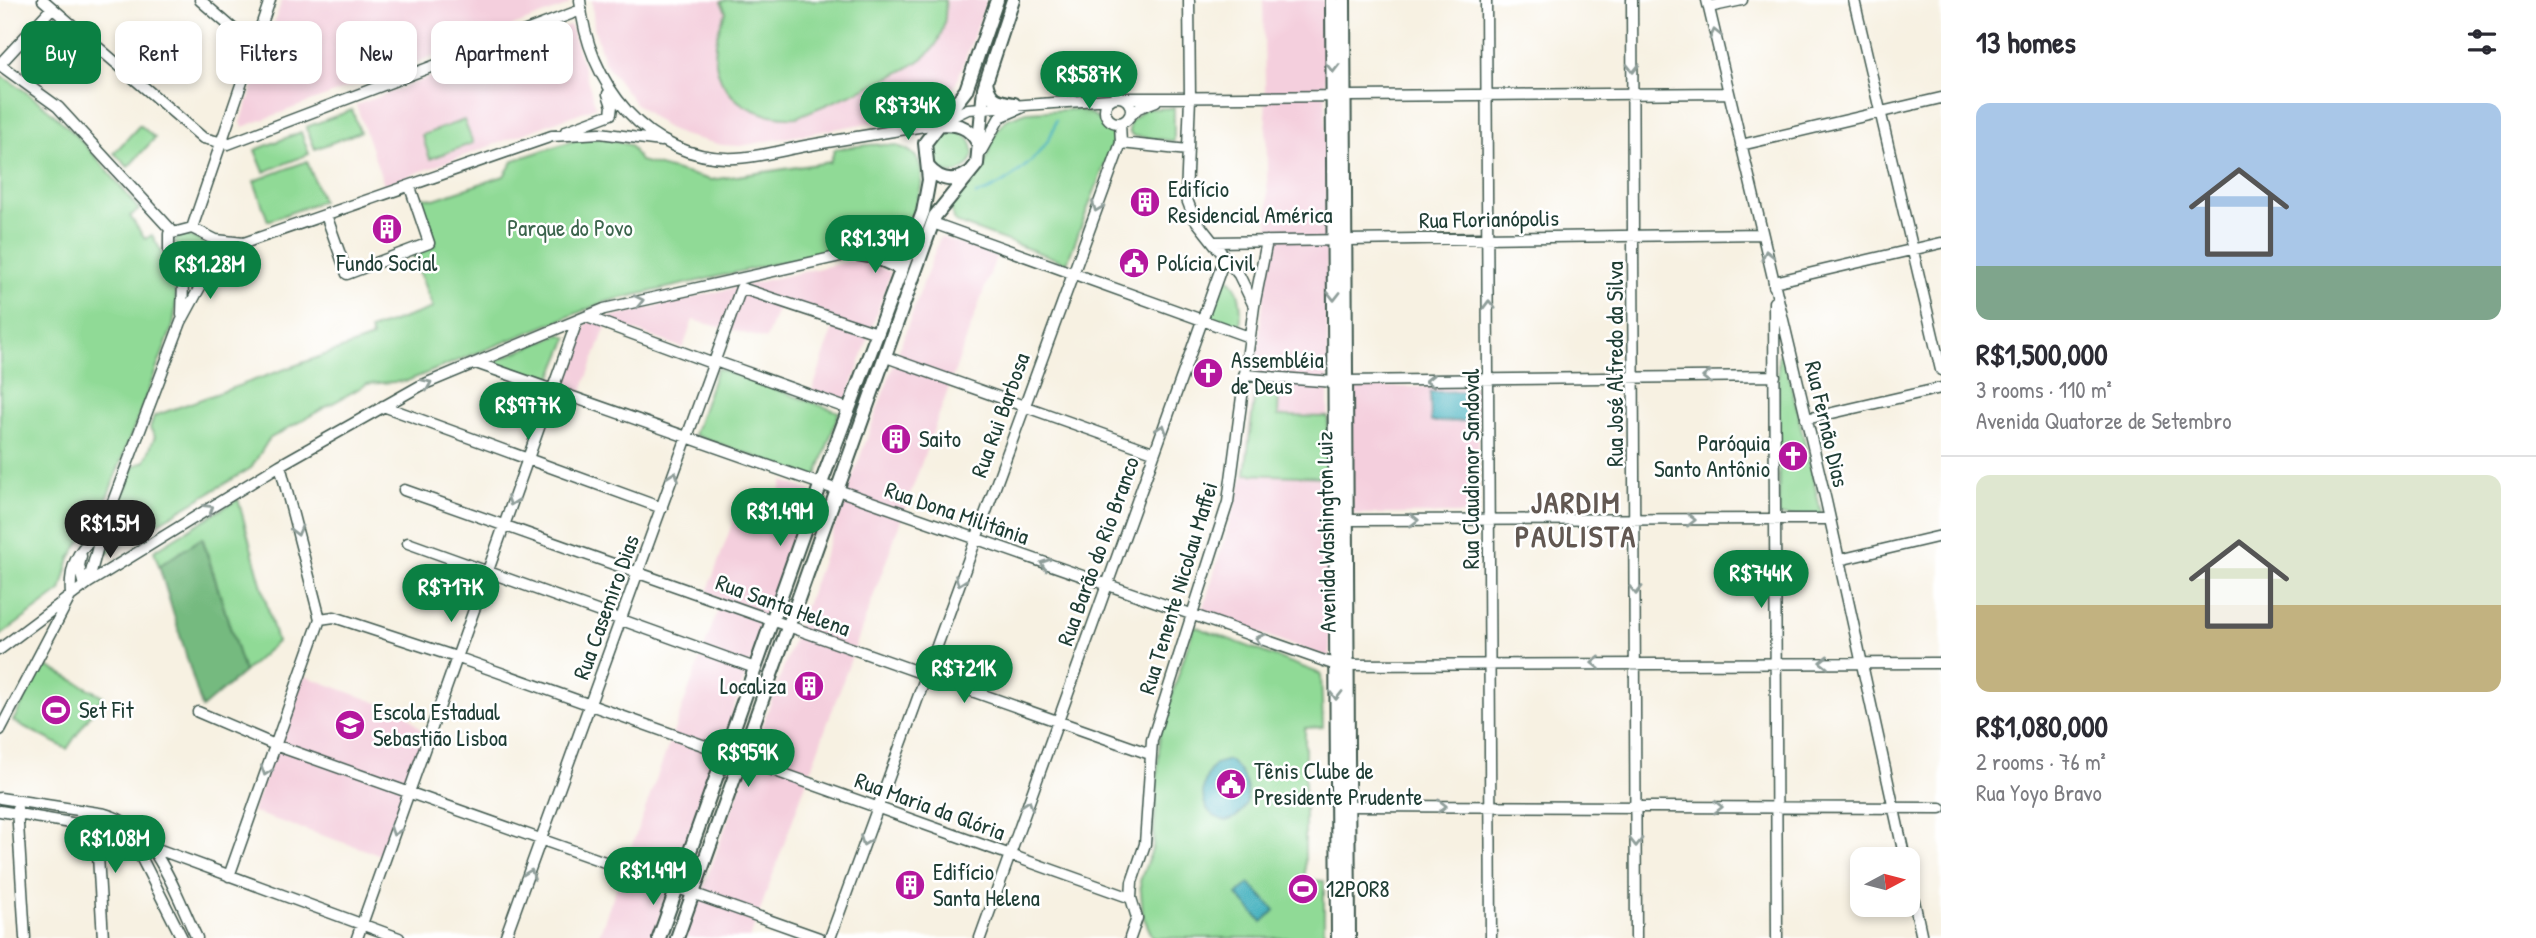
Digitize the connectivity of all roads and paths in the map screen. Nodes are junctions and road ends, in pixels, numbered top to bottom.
1 (43, 0) edge
2 (200, 0) edge
3 (270, 0) edge
4 (997, 0) edge
5 (1013, 0) edge
6 (1189, 0) edge
7 (1332, 0) edge
8 (1344, 0) edge
9 (1486, 0) edge
10 (1632, 0) edge
11 (1742, 0) edge
12 (1854, 0) edge
13 (1708, 4) edge
14 (580, 5) edge
15 (52, 8) junction
16 (224, 21) edge
17 (263, 21) edge
18 (0, 65) edge
19 (986, 81) junction
20 (241, 84) edge
21 (605, 85) junction
22 (1729, 93) junction
23 (1633, 94) junction
24 (1487, 96) junction
25 (1123, 97) junction
26 (1338, 97) junction
27 (1174, 98) junction
28 (1190, 98) junction
29 (1941, 98) edge
30 (1110, 99) junction
31 (1071, 100) junction
32 (1034, 103) junction
33 (1014, 104) junction
34 (980, 108) junction
35 (1881, 113) junction
36 (1108, 119) junction
37 (1124, 120) junction
38 (937, 124) junction
39 (552, 136) junction
40 (662, 142) junction
41 (1121, 143) junction
42 (220, 144) junction
43 (1741, 145) junction
44 (979, 149) junction
45 (1188, 150) junction
46 (928, 167) junction
47 (971, 173) junction
48 (410, 187) junction
49 (326, 215) junction
50 (192, 228) junction
51 (931, 228) junction
52 (172, 231) junction
53 (1762, 234) junction
54 (1634, 236) junction
55 (1489, 238) junction
56 (216, 240) junction
57 (912, 240) junction
58 (1339, 240) junction
59 (1215, 242) junction
60 (1267, 242) junction
61 (1941, 243) edge
62 (1913, 250) junction
63 (169, 252) junction
64 (857, 254) junction
65 (1225, 257) junction
66 (213, 265) junction
67 (902, 269) junction
68 (1072, 273) junction
69 (1773, 282) junction
70 (740, 283) junction
71 (1254, 306) junction
72 (587, 317) junction
73 (1200, 320) junction
74 (577, 321) junction
75 (181, 322) junction
76 (877, 333) junction
77 (1249, 337) junction
78 (886, 357) junction
79 (714, 362) junction
80 (475, 363) junction
81 (1941, 369) edge
82 (1244, 374) junction
83 (1775, 376) junction
84 (1635, 378) junction
85 (1490, 380) junction
86 (1340, 382) junction
87 (1941, 388) edge
88 (552, 390) junction
89 (383, 406) junction
90 (1023, 406) junction
91 (849, 410) junction
92 (1806, 419) junction
93 (687, 440) junction
94 (1153, 452) junction
95 (527, 458) junction
96 (280, 465) junction
97 (820, 485) junction
98 (404, 490) dead end
99 (839, 492) junction
100 (662, 508) junction
101 (1776, 519) junction
102 (1830, 519) junction
103 (1346, 520) junction
104 (1490, 520) junction
105 (1636, 520) junction
106 (503, 524) junction
107 (100, 532) junction
108 (1941, 536) edge
109 (975, 539) junction
110 (408, 543) dead end
111 (1839, 560) junction
112 (487, 569) junction
113 (639, 573) junction
114 (86, 585) junction
115 (1106, 585) junction
116 (71, 595) junction
117 (1192, 616) junction
118 (622, 618) junction
119 (320, 619) junction
120 (772, 622) junction
121 (789, 628) junction
122 (0, 649) edge
123 (456, 657) junction
124 (1776, 662) junction
125 (1861, 662) junction
126 (1636, 663) junction
127 (1941, 663) edge
128 (1491, 664) junction
129 (1342, 665) junction
130 (755, 668) junction
131 (926, 676) junction
132 (591, 705) junction
133 (198, 712) dead end
134 (1058, 720) junction
135 (0, 730) edge
136 (275, 745) junction
137 (725, 752) junction
138 (1150, 754) junction
139 (742, 758) junction
140 (408, 792) junction
141 (0, 798) edge
142 (17, 801) junction
143 (1349, 806) junction
144 (1491, 806) junction
145 (1636, 807) junction
146 (1777, 807) junction
147 (877, 808) junction
148 (1893, 808) junction
149 (1941, 808) edge
150 (0, 811) edge
151 (96, 813) junction
152 (18, 814) junction
153 (96, 828) junction
154 (543, 840) junction
155 (152, 847) junction
156 (1902, 847) edge
157 (1010, 856) junction
158 (229, 876) junction
159 (677, 888) junction
160 (693, 893) junction
161 (1131, 898) junction
162 (1917, 917) edge
163 (362, 924) junction
164 (25, 938) edge
165 (103, 938) edge
166 (182, 938) edge
167 (197, 938) edge
168 (357, 938) edge
169 (399, 938) edge
170 (505, 938) edge
171 (659, 938) edge
172 (677, 938) edge
173 (819, 938) edge
174 (830, 938) edge
175 (980, 938) edge
176 (1130, 938) edge
177 (1338, 938) edge
178 (1349, 938) edge
179 (1491, 938) edge
180 (1636, 938) edge
181 (1777, 938) edge
182 (1922, 938) edge

1 - 15 street
2 - 16 street
3 - 17 street
4 - 38 main road
5 - 19 main road
6 - 28 street
7 -> 26 main road, Avenida Washington Luiz
8 - 26 main road, Avenida Washington Luiz
9 - 24 street, Rua Claudionor Sandoval
10 -> 23 street, Rua José Alfredo da Silva
11 - 13 street
12 - 35 street
22 -> 13 street, Rua Fernão Dias
14 - 21 street
14 - 42 street
15 - 18 street
15 - 42 street
18 - 52 street
19 - 33 main road
19 - 34 main road
20 - 42 street
21 - 39 street
21 - 40 street
22 - 23 street
22 - 43 street, Rua Fernão Dias
23 - 24 street
23 - 54 street, Rua José Alfredo da Silva
24 - 26 street
24 - 55 street, Rua Claudionor Sandoval
25 - 27 street
25 - 30 street
25 - 37 street
26 - 28 street
26 - 58 main road, Avenida Washington Luiz
27 - 28 street
27 - 37 street
28 - 45 street
29 - 35 street
30 - 31 street
30 - 36 street
31 - 32 street
31 - 36 street
32 - 33 street
32 - 44 street
33 - 34 street
34 - 38 street
34 - 44 main road
35 - 43 street
35 - 62 street
36 - 37 street
37 - 41 street
38 - 40 street
38 - 44 main road
38 - 46 main road
39 - 40 street
39 - 48 street
41 - 45 street
41 -> 68 street, Rua Rui Barbosa
42 - 50 street
43 - 53 street, Rua Fernão Dias
44 - 47 main road
45 - 59 street
46 - 47 main road
46 - 57 main road
47 - 51 main road
48 - 49 street
48 - 49 street
49 - 56 street
50 - 52 street
50 - 56 street
51 - 57 main road
51 - 68 street
51 - 78 main road
52 - 63 street
53 - 54 street, Rua Florianópolis
69 -> 53 street, Rua Fernão Dias
54 - 55 street, Rua Florianópolis
54 - 84 street, Rua José Alfredo da Silva
55 - 58 street, Rua Florianópolis
85 -> 55 street, Rua Claudionor Sandoval
56 - 66 street
57 - 64 street
57 - 67 main road
58 - 60 street, Rua Florianópolis
58 - 86 main road, Avenida Washington Luiz
59 - 60 street, Rua Florianópolis
59 - 65 street
60 - 71 street, Rua Tenente Nicolau Maffei
61 - 62 street
62 - 69 street
62 - 81 street
63 - 66 street
63 - 75 street
64 - 67 main road
64 - 70 street
65 - 71 street
65 - 73 street, Rua Barão do Rio Branco
66 - 75 street
67 - 76 main road
68 - 73 street
68 - 90 street, Rua Rui Barbosa
69 - 83 street
69 - 92 street, Rua Fernão Dias
72 -> 70 street
70 - 76 street
70 - 79 street, Rua Casemiro Dias
71 - 77 street, Rua Tenente Nicolau Maffei
72 - 74 street
72 - 79 street
73 - 77 street
94 -> 73 street, Rua Barão do Rio Branco
74 - 80 street
74 - 88 street
75 - 107 street
76 - 91 main road
77 - 82 street, Rua Tenente Nicolau Maffei
78 - 90 street
78 - 99 main road
79 - 91 street
79 - 93 street, Rua Casemiro Dias
80 - 88 street, Rua Dona Militânia
89 -> 80 street
82 - 86 street
82 - 117 street, Rua Tenente Nicolau Maffei
83 -> 84 street
83 - 101 street
84 - 85 street
84 - 105 street, Rua José Alfredo da Silva
85 -> 86 street
85 - 104 street, Rua Claudionor Sandoval
86 - 103 main road, Avenida Washington Luiz
86 - 129 main road, Avenida Washington Luiz
87 - 92 street
88 - 93 street, Rua Dona Militânia
88 - 95 street
89 - 95 street
89 - 96 street
90 - 94 street
90 - 109 street, Rua Rui Barbosa
91 - 97 main road
92 - 102 street, Rua Fernão Dias
93 - 97 street, Rua Dona Militânia
100 -> 93 street, Rua Casemiro Dias
94 - 115 street, Rua Barão do Rio Branco
95 - 100 street
95 -> 106 street
114 -> 96 street
96 -> 119 street
97 - 99 street, Rua Dona Militânia
97 - 120 main road
98 - 106 street, Rua Santa Helena
99 - 109 street, Rua Dona Militânia
99 - 121 main road
100 - 113 street, Rua Casemiro Dias
101 - 102 street
105 -> 101 street
101 - 124 street
102 - 111 street, Rua Fernão Dias
103 -> 104 street
103 - 129 main road, Avenida Washington Luiz
104 - 105 street
104 - 128 street, Rua Claudionor Sandoval
105 -> 126 street, Rua José Alfredo da Silva
106 - 112 street
106 - 113 street, Rua Santa Helena
107 - 114 street
107 - 116 street
108 - 111 street
115 -> 109 street, Rua Dona Militânia
109 -> 131 street, Rua Rui Barbosa
110 - 112 street
111 - 125 street, Rua Fernão Dias
112 - 118 street
112 - 123 street
113 - 118 street, Rua Casemiro Dias
113 - 120 street, Rua Santa Helena
114 - 116 street
115 - 117 street, Rua Dona Militânia
115 - 134 street, Rua Barão do Rio Branco
116 - 122 street
116 - 135 street
129 -> 117 street, Rua Dona Militânia
117 - 138 street, Rua Tenente Nicolau Maffei
118 - 130 street
118 - 132 street, Rua Casemiro Dias
119 - 123 street, Rua Maria da Glória
119 - 136 street
120 - 121 street, Rua Santa Helena
120 - 130 main road
121 - 131 street, Rua Santa Helena
121 - 139 main road
123 - 132 street, Rua Maria da Glória
123 - 140 street
125 -> 124 street, Rua Dona Militânia
124 - 126 street, Rua Dona Militânia
124 - 146 street
125 - 127 street, Rua Dona Militânia
125 - 148 street, Rua Fernão Dias
126 -> 128 street, Rua Dona Militânia
126 - 145 street, Rua José Alfredo da Silva
128 - 129 street, Rua Dona Militânia
128 - 144 street, Rua Claudionor Sandoval
129 - 143 main road, Avenida Washington Luiz
129 -> 177 main road, Avenida Washington Luiz
130 - 137 main road
131 - 134 street, Rua Santa Helena
131 - 147 street, Rua Rui Barbosa
132 - 137 street, Rua Maria da Glória
132 - 154 street, Rua Casemiro Dias
133 - 136 street
134 - 138 street, Rua Santa Helena
157 -> 134 street, Rua Barão do Rio Branco
136 - 140 street
136 -> 158 street
137 - 139 street, Rua Maria da Glória
137 - 159 main road
138 - 161 street, Rua Tenente Nicolau Maffei
139 - 147 street, Rua Maria da Glória
139 - 160 main road
140 - 154 street
140 -> 163 street
141 - 142 street
142 - 151 street
142 - 152 street
143 -> 144 street
143 - 178 main road, Avenida Washington Luiz
144 - 145 street
144 - 179 street, Rua Claudionor Sandoval
145 -> 146 street
145 -> 180 street, Rua José Alfredo da Silva
146 - 148 street
146 - 181 street
147 - 157 street, Rua Maria da Glória
147 -> 174 street, Rua Rui Barbosa
148 - 149 street
148 - 156 street, Rua Fernão Dias
150 - 152 street
151 - 153 street
151 - 155 street
152 - 153 street
152 - 164 street
153 - 165 street
153 - 166 street
154 - 159 street
170 -> 154 street, Rua Casemiro Dias
155 - 158 street
155 - 167 street
157 - 161 street, Rua Maria da Glória
157 - 175 street, Rua Barão do Rio Branco
158 - 163 street
159 - 160 street
159 - 171 main road
160 - 172 main road
160 - 173 street
161 - 176 street, Rua Tenente Nicolau Maffei
162 - 182 street
163 - 168 street
163 - 169 street

